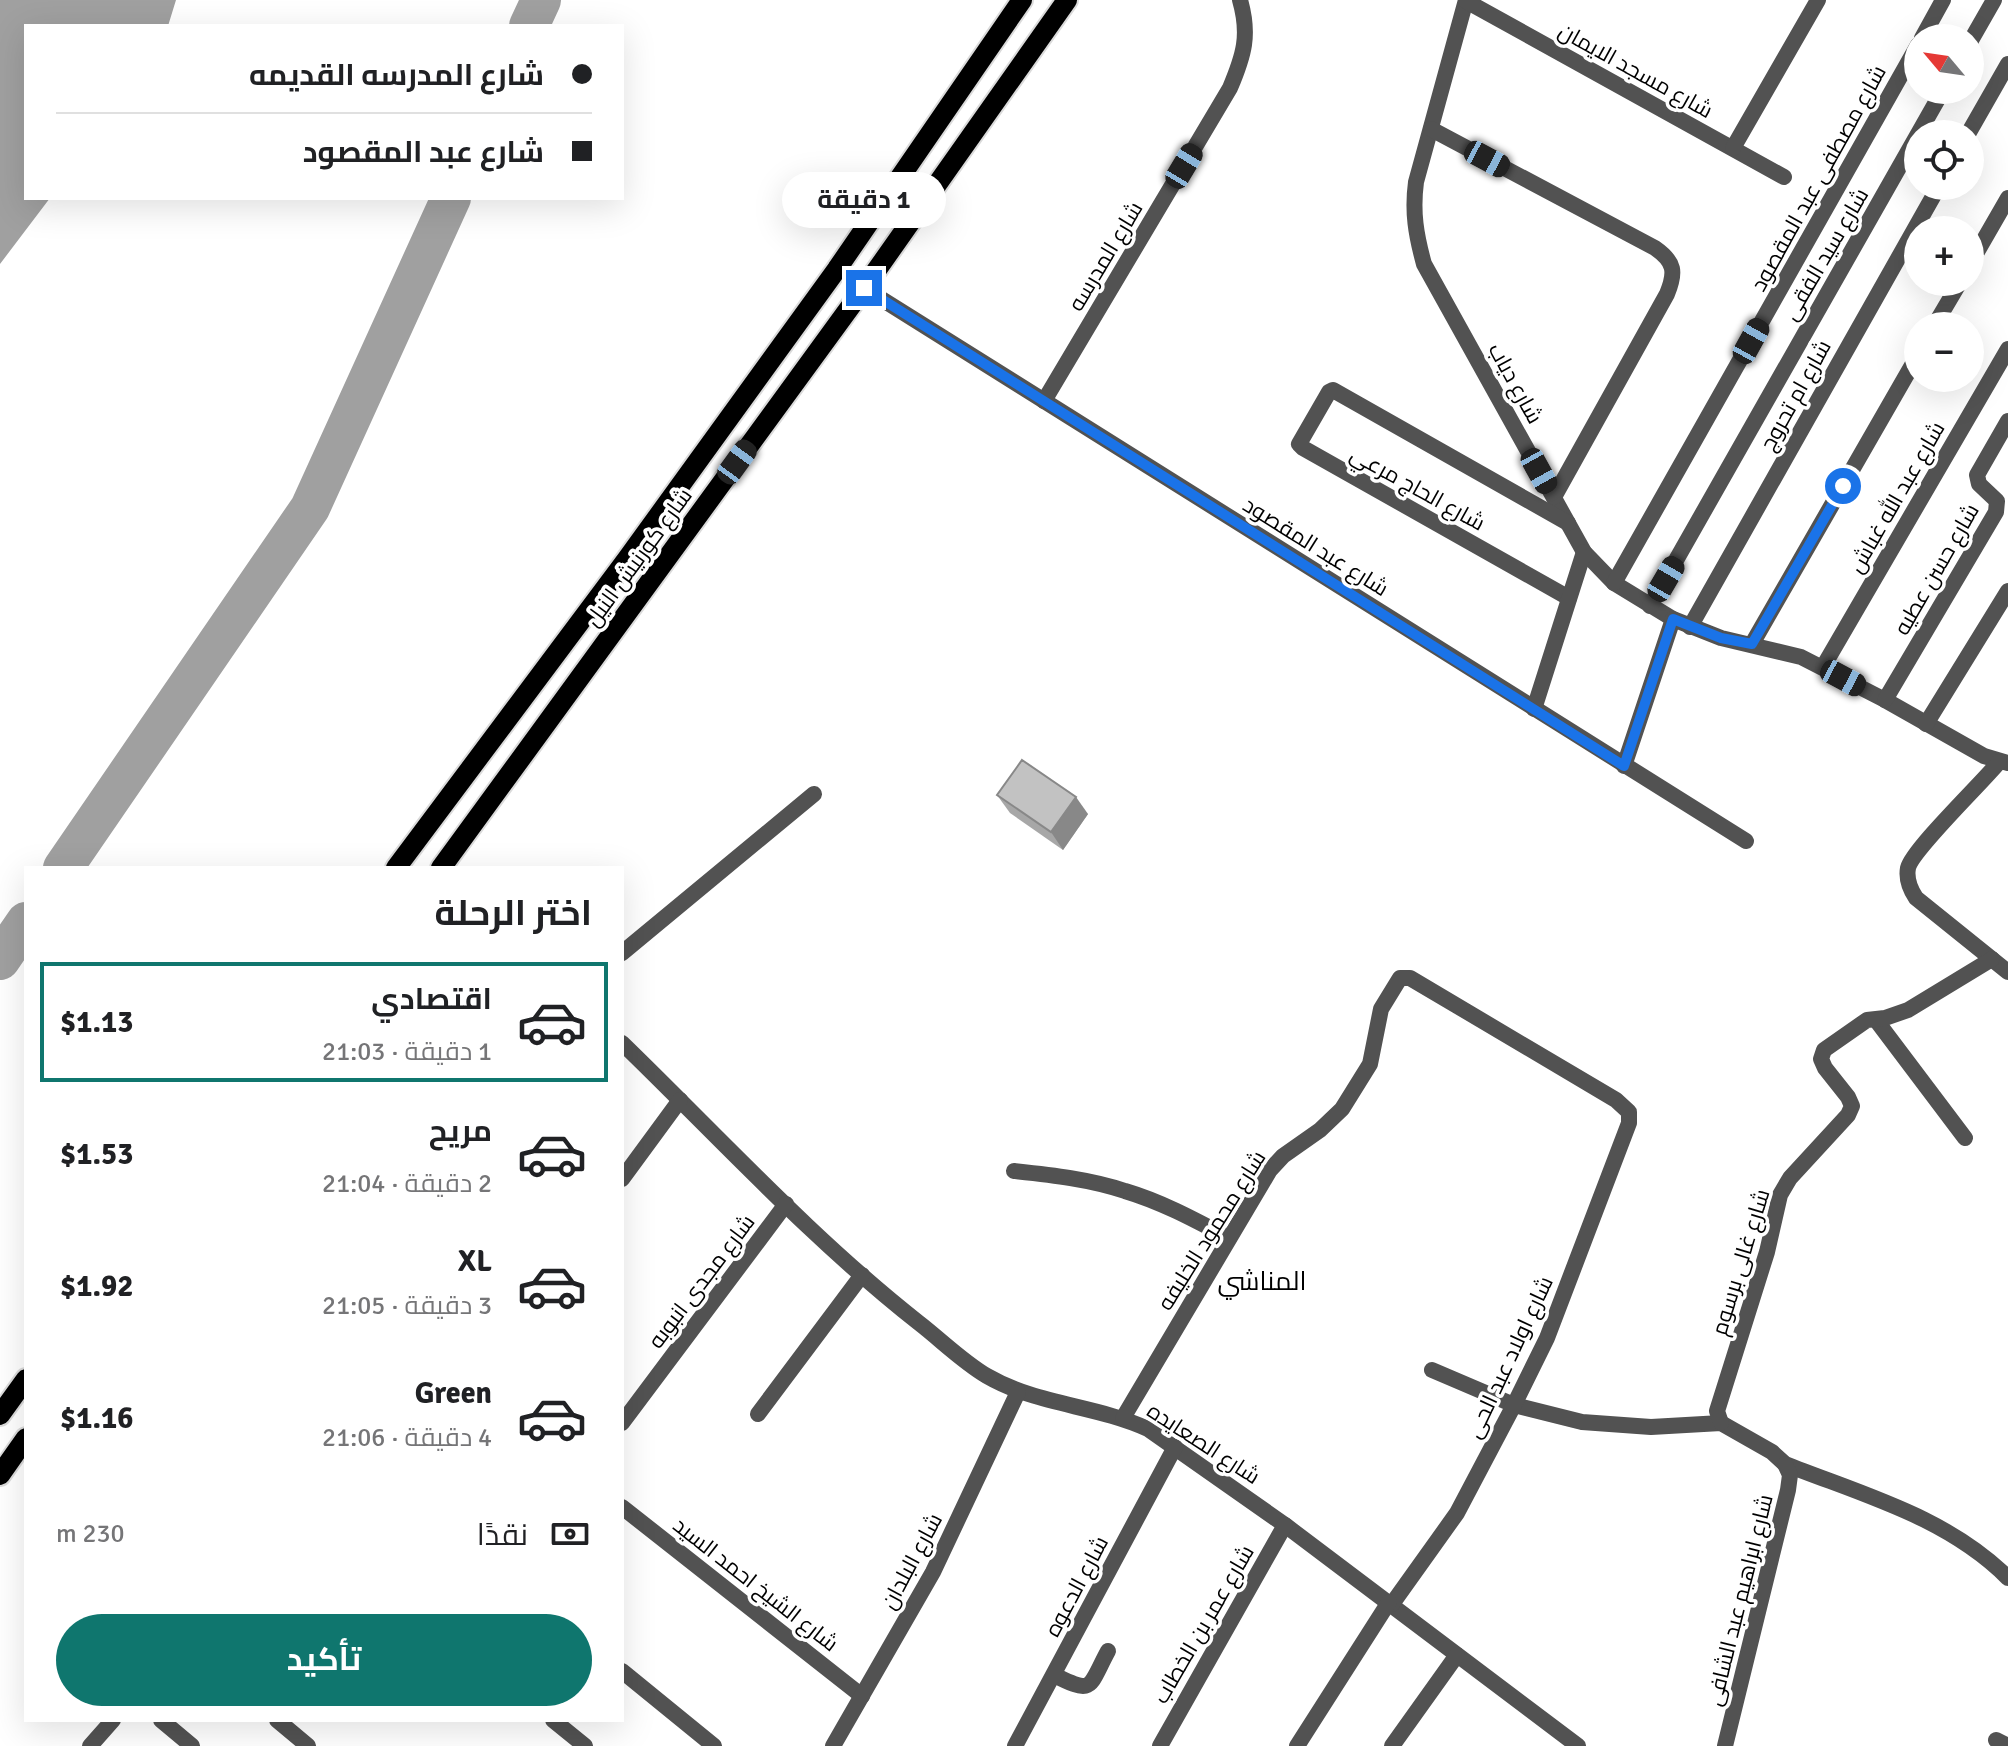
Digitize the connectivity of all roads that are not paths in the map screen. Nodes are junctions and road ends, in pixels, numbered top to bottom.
1 (1022, 0) edge
2 (1067, 0) edge
3 (1240, 0) edge
4 (1818, 0) edge
5 (1943, 0) edge
6 (1994, 0) edge
7 (1466, 1) edge
8 (1930, 24) edge
9 (1980, 24) edge
10 (2008, 64) edge
11 (1904, 70) edge
12 (1935, 104) edge
13 (1976, 120) edge
14 (1431, 129) junction
15 (1733, 148) junction
16 (1784, 177) dead end
17 (2008, 198) edge
18 (1931, 200) edge
19 (1984, 240) edge
20 (864, 288) junction
21 (2008, 349) edge
22 (1904, 379) edge
23 (1044, 401) junction
24 (2008, 421) edge
25 (1554, 497) junction
26 (1568, 523) junction
27 (1584, 552) junction
28 (1614, 583) junction
29 (2008, 591) edge
30 (1569, 598) junction
31 (1650, 606) junction
32 (1673, 619) junction
33 (1690, 627) junction
34 (1752, 644) junction
35 (1823, 667) junction
36 (1885, 700) junction
37 (1534, 709) junction
38 (1926, 724) junction
39 (2003, 762) edge
40 (473, 765) junction
41 (1624, 766) junction
42 (501, 785) junction
43 (814, 794) dead end
44 (1746, 841) dead end
45 (397, 866) edge
46 (446, 866) edge
47 (624, 951) edge
48 (1992, 959) junction
49 (2008, 972) edge
50 (1876, 1020) junction
51 (624, 1045) edge
52 (680, 1100) junction
53 (1629, 1112) joint
54 (1965, 1138) dead end
55 (1014, 1171) dead end
56 (624, 1176) edge
57 (786, 1204) junction
58 (1229, 1238) junction
59 (862, 1275) junction
60 (1432, 1370) dead end
61 (24, 1382) edge
62 (1018, 1392) junction
63 (1514, 1405) junction
64 (758, 1414) dead end
65 (0, 1415) edge
66 (1123, 1418) junction
67 (624, 1420) edge
68 (1721, 1423) junction
69 (24, 1441) edge
70 (1175, 1447) junction
71 (1785, 1464) junction
72 (0, 1475) edge
73 (624, 1509) edge
74 (1285, 1525) junction
75 (2008, 1578) edge
76 (1391, 1603) junction
77 (1108, 1651) dead end
78 (1457, 1655) junction
79 (624, 1673) edge
80 (1054, 1675) junction
81 (862, 1696) junction
82 (111, 1722) edge
83 (163, 1722) edge
84 (285, 1722) edge
85 (555, 1722) edge
86 (90, 1746) edge
87 (192, 1746) edge
88 (308, 1746) edge
89 (585, 1746) edge
90 (714, 1746) edge
91 (833, 1746) edge
92 (1015, 1746) edge
93 (1160, 1746) edge
94 (1297, 1746) edge
95 (1392, 1746) edge
96 (1578, 1746) edge
97 (1725, 1746) edge

1 - 40 main road, شارع كورنيش النيل
2 - 20 main road, شارع كورنيش النيل
3 - 23 street, شارع المدرسه
4 - 15 street
5 - 8 street
6 - 9 street
7 - 14 street, شارع دياب
7 - 15 street, شارع مسجد الايمان
10 - 13 street
11 - 28 street, شارع مصطفى عبد المقصود
12 - 31 street, شارع سيد الفقى
14 - 25 street, شارع دياب
14 - 25 street
15 - 16 street, شارع مسجد الايمان
17 - 19 street
18 - 33 street, شارع ام تحروج
20 - 23 street, شارع عبد المقصود
20 - 42 main road, شارع كورنيش النيل
21 - 35 street, شارع عبد الله غباش
22 - 34 street
23 - 37 street, شارع عبد المقصود
24 - 36 street, شارع حسن عطيه
25 - 26 street, شارع دياب
26 - 27 street, شارع دياب
26 - 30 street, شارع الحاج مرعي
27 - 28 street, شارع دياب
27 - 30 street
28 - 31 street, شارع دياب
29 - 38 street
30 - 37 street
31 - 32 street, شارع دياب
32 - 33 street, شارع دياب
32 - 41 street
33 - 34 street, شارع دياب
34 - 35 street, شارع دياب
35 - 36 street, شارع دياب
36 - 38 street, شارع دياب
37 - 41 street, شارع عبد المقصود
38 - 39 street, شارع دياب
39 - 48 street
40 - 42 main road
40 - 45 main road, شارع كورنيش النيل
41 - 44 street, شارع عبد المقصود
42 - 46 main road, شارع كورنيش النيل
43 - 47 street
48 - 49 street
48 - 50 street, شارع غالى برسوم
50 - 54 street
50 - 68 street, شارع غالى برسوم
51 - 52 street, شارع الصعايده
52 - 56 street
52 - 57 street, شارع الصعايده
53 - 58 street, شارع محمود الخليفه
53 - 63 street, شارع اولاد عبد الحى
55 - 58 street
57 - 59 street, شارع الصعايده
57 - 67 street, شارع مجدى انبوبه
58 - 66 street, شارع محمود الخليفه
59 - 62 street, شارع الصعايده
59 - 64 street
60 - 63 street
61 - 65 main road
62 - 66 street, شارع الصعايده
62 - 81 street, شارع البلدان
63 - 68 street
63 - 76 street, شارع اولاد عبد الحى
66 - 70 street, شارع الصعايده
68 - 71 street
69 - 72 main road
70 - 74 street, شارع الصعايده
70 - 80 street, شارع الدعوه
71 - 75 street
71 - 97 street, شارع ابراهيم عبد الشافى
73 - 81 street, شارع الشيخ احمد السيد
74 - 76 street, شارع الصعايده
74 - 93 street, شارع عمر بن الخطاب
76 - 78 street, شارع الصعايده
76 - 94 street, شارع اولاد عبد الحى
77 - 80 street
78 - 95 street
78 - 96 street, شارع الصعايده
79 - 90 street
80 - 92 street, شارع الدعوه
81 - 91 street, شارع البلدان
82 - 86 street
83 - 87 street
84 - 88 street
85 - 89 street

